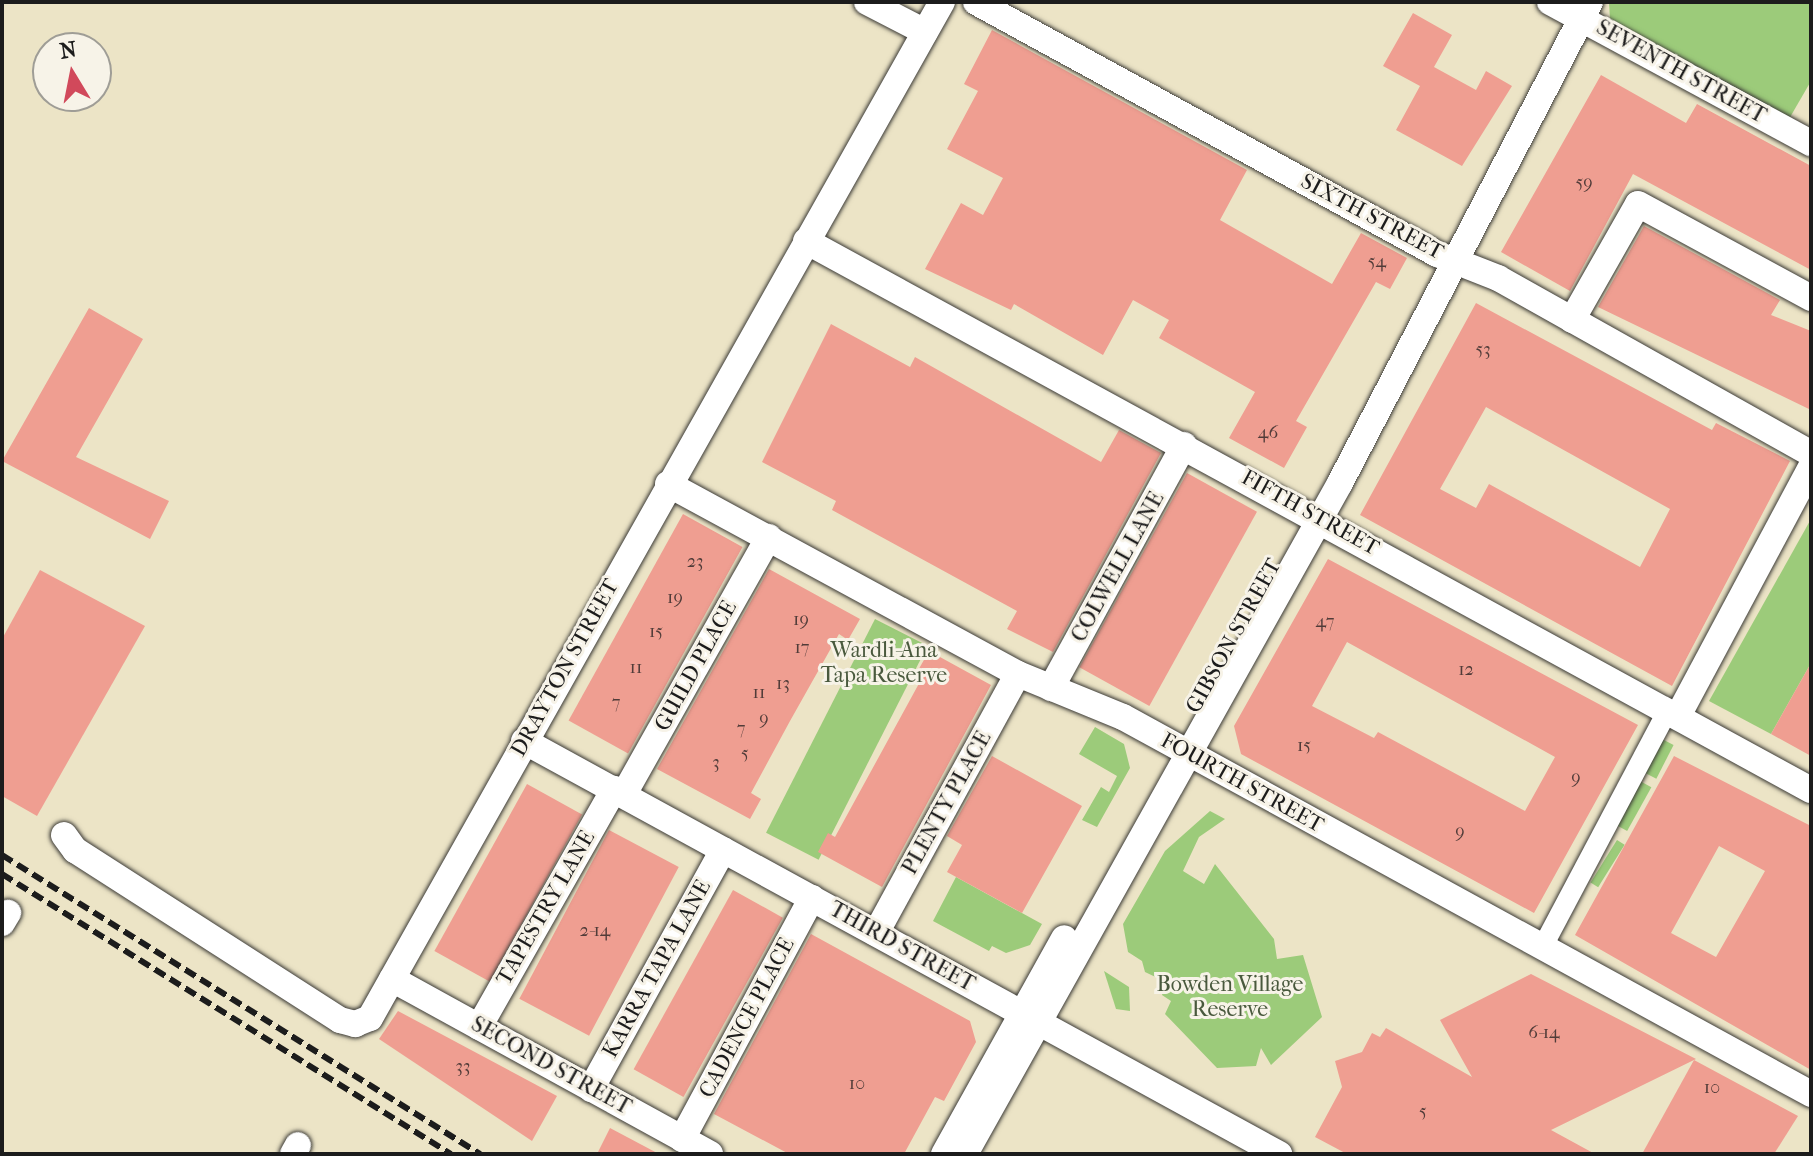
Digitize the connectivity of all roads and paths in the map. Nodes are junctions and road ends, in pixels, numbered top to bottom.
1 (867, 2) edge
2 (942, 2) edge
3 (976, 2) edge
4 (1550, 2) edge
5 (1587, 11) edge
6 (925, 32) junction
7 (1811, 143) edge
8 (806, 241) junction
9 (1453, 258) junction
10 (1811, 298) edge
11 (1572, 320) junction
12 (1184, 445) junction
13 (1811, 454) edge
14 (1811, 467) edge
15 (668, 484) junction
16 (1313, 514) junction
17 (769, 537) junction
18 (1018, 674) junction
19 (1051, 688) junction
20 (1673, 713) junction
21 (524, 741) junction
22 (1180, 748) junction
23 (1811, 790) edge
24 (619, 792) junction
25 (64, 835) dead end
26 (723, 850) junction
27 (812, 898) junction
28 (876, 933) junction
29 (1542, 948) junction
30 (392, 979) junction
31 (1031, 1018) junction
32 (479, 1027) junction
33 (591, 1089) junction
34 (1811, 1094) edge
35 (682, 1139) junction
36 (710, 1154) edge
37 (944, 1154) edge
38 (965, 1154) edge
39 (1279, 1154) edge

1 - 6 street
2 - 6 street, DRAYTON STREET
3 - 9 street, SIXTH STREET
4 - 5 street, SEVENTH STREET
5 - 7 street, SEVENTH STREET
5 - 9 street, GIBSON STREET
6 - 8 street, DRAYTON STREET
8 - 12 street, FIFTH STREET
8 - 15 street, DRAYTON STREET
9 - 11 street, SIXTH STREET
9 - 16 street, GIBSON STREET
10 - 11 street
11 - 13 street, SIXTH STREET
12 - 16 street, FIFTH STREET
12 - 19 street, COLWELL LANE
14 - 20 street
15 - 17 street, FOURTH STREET
15 - 21 street, DRAYTON STREET
16 - 20 street, FIFTH STREET
16 - 22 street, GIBSON STREET
17 - 18 street, FOURTH STREET
17 - 24 street, GUILD PLACE
18 - 19 street, FOURTH STREET
18 - 28 street, PLENTY PLACE
19 - 22 street, FOURTH STREET
20 - 23 street, FIFTH STREET
20 - 29 street
21 - 24 street, THIRD STREET
21 - 30 street, DRAYTON STREET
22 - 29 street, FOURTH STREET
22 - 31 street, GIBSON STREET
24 - 26 street, THIRD STREET
24 - 32 street, TAPESTRY LANE
25 - 30 street, DRAYTON STREET
26 - 27 street, THIRD STREET
26 - 33 street, KARRA TAPA LANE
27 - 28 street, THIRD STREET
27 - 35 street, CADENCE PLACE
28 - 31 street, THIRD STREET
29 - 34 street, FOURTH STREET
30 - 32 street, SECOND STREET
31 - 37 street, GIBSON STREET
31 - 38 street, GIBSON STREET
31 - 39 street, THIRD STREET
32 - 33 street, SECOND STREET
33 - 35 street, SECOND STREET
35 - 36 street, SECOND STREET

